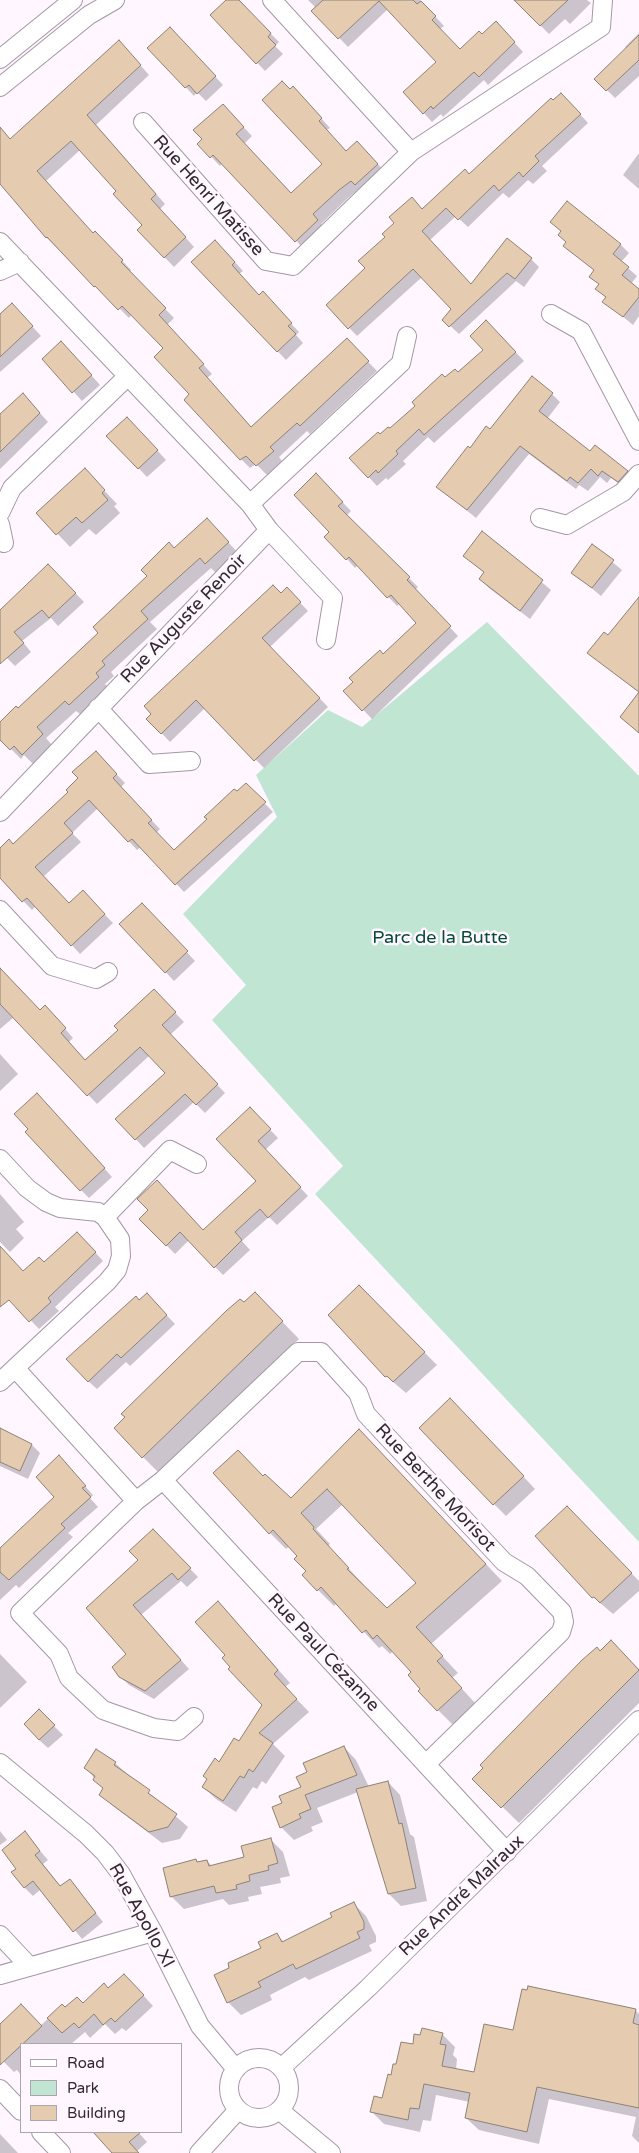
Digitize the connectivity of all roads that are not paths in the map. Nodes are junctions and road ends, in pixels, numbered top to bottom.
1 (73, 0) edge
2 (115, 0) edge
3 (272, 0) edge
4 (603, 0) edge
5 (0, 59) edge
6 (0, 87) edge
7 (143, 122) dead end
8 (411, 152) junction
9 (0, 242) edge
10 (20, 262) junction
11 (0, 271) edge
12 (551, 314) dead end
13 (407, 336) dead end
14 (128, 376) junction
15 (639, 441) edge
16 (639, 474) edge
17 (250, 504) junction
18 (0, 513) edge
19 (540, 518) dead end
20 (0, 524) edge
21 (269, 530) junction
22 (4, 543) dead end
23 (326, 640) dead end
24 (98, 708) junction
25 (191, 761) dead end
26 (0, 812) edge
27 (0, 910) edge
28 (108, 972) dead end
29 (0, 1159) edge
30 (197, 1164) dead end
31 (105, 1217) junction
32 (15, 1368) junction
33 (0, 1382) edge
34 (163, 1480) junction
35 (136, 1501) junction
36 (194, 1718) dead end
37 (639, 1720) edge
38 (0, 1763) edge
39 (426, 1764) junction
40 (507, 1852) junction
41 (153, 1932) junction
42 (0, 1936) edge
43 (29, 1966) junction
44 (0, 1975) edge
45 (280, 2068) junction
46 (236, 2069) junction
47 (0, 2089) edge
48 (20, 2110) edge
49 (238, 2110) junction
50 (280, 2110) junction
51 (42, 2133) edge
52 (56, 2152) edge
53 (199, 2153) edge
54 (331, 2153) edge

1 - 5 street
2 - 6 street
3 - 8 street
4 - 8 street, Rue Henri Matisse
7 - 8 street, Rue Henri Matisse
9 - 10 street
10 - 11 street
10 - 14 street
12 - 15 street
13 - 17 street
14 - 17 street
14 - 18 street
16 - 19 street
17 - 21 street
20 - 22 street
21 - 23 street
21 - 24 street, Rue Auguste Renoir
24 - 25 street
24 - 26 street, Rue Auguste Renoir
27 - 28 street
29 - 31 street
30 - 31 street
31 - 32 street
32 - 33 street
32 - 35 street
34 - 35 street
34 - 39 street, Rue Paul Cézanne
34 - 39 street, Rue Berthe Morisot
35 - 36 street
37 - 40 street, Rue André Malraux
38 - 41 street, Rue Apollo XI
39 - 40 street, Rue Paul Cézanne
40 - 45 street, Rue André Malraux
41 - 43 street
41 - 46 street, Rue Apollo XI
42 - 43 street
43 - 44 street
45 - 46 street
45 - 50 street
46 - 49 street
47 - 48 street
49 - 50 street
49 - 53 street
50 - 54 street
51 - 52 street

